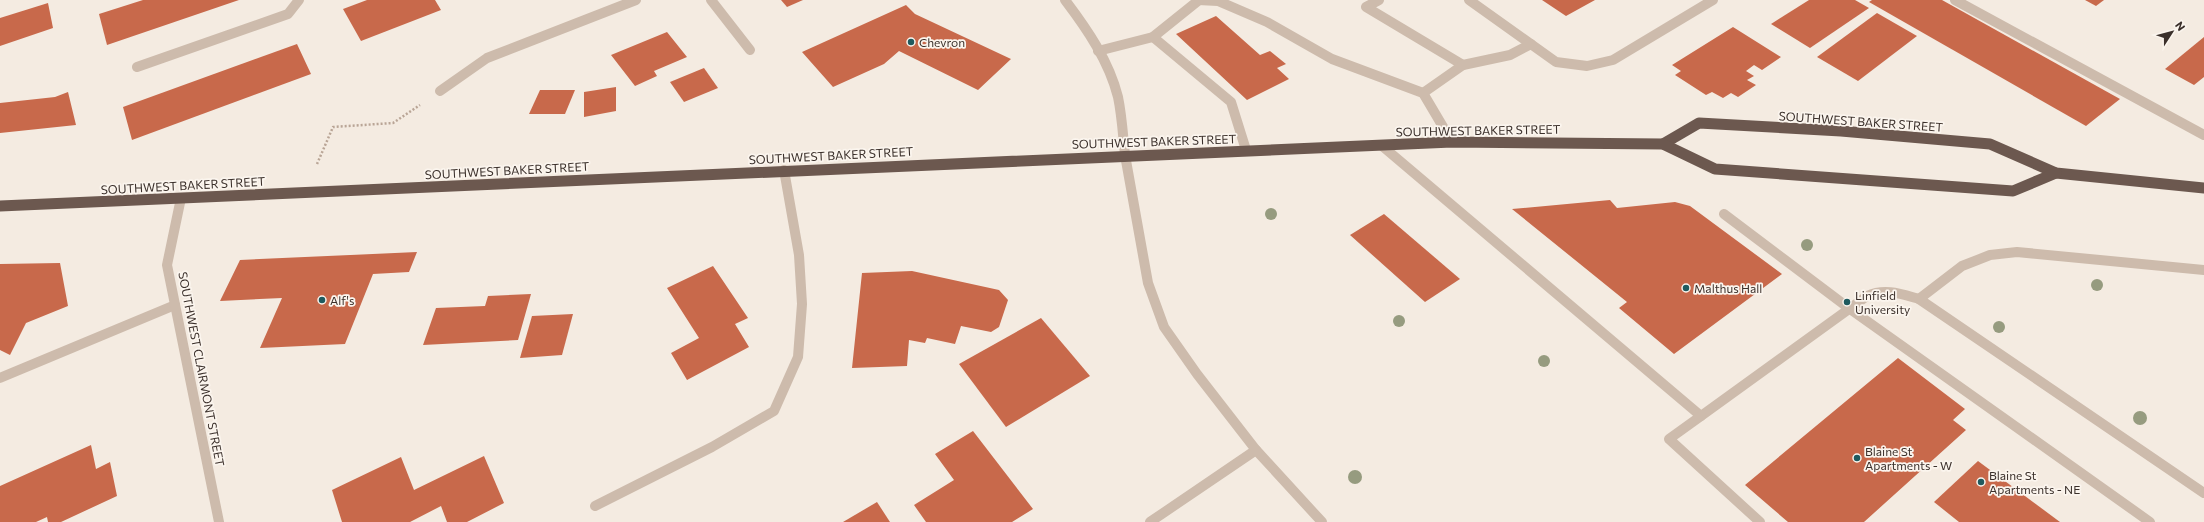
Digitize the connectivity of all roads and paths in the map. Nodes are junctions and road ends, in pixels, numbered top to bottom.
1 (299, 0) edge
2 (636, 0) edge
3 (712, 0) edge
4 (1065, 0) edge
5 (1198, 0) edge
6 (1379, 0) edge
7 (1469, 0) edge
8 (1713, 0) edge
9 (1955, 0) edge
10 (1153, 37) junction
11 (1531, 44) junction
12 (750, 50) dead end
13 (1098, 51) junction
14 (1463, 65) junction
15 (137, 67) dead end
16 (440, 91) joint
17 (1424, 93) junction
18 (2204, 135) edge
19 (1452, 142) junction
20 (1663, 144) junction
21 (1381, 145) junction
22 (1246, 150) junction
23 (1126, 155) junction
24 (784, 170) junction
25 (2056, 173) junction
26 (2204, 188) edge
27 (304, 192) junction
28 (181, 198) junction
29 (0, 206) edge
30 (1724, 214) dead end
31 (2204, 270) edge
32 (1919, 299) junction
33 (175, 305) junction
34 (1850, 308) junction
35 (0, 378) edge
36 (1701, 416) junction
37 (1256, 450) junction
38 (2204, 493) edge
39 (595, 506) dead end
40 (219, 522) edge
41 (1150, 522) edge
42 (1322, 522) edge
43 (1760, 522) edge
44 (2150, 522) edge

1 - 15 street
2 - 16 street
3 - 12 street
4 - 13 street
5 - 10 street
5 - 17 street
6 - 14 street
7 - 11 street
8 - 11 street
9 - 18 street
10 - 13 street
10 - 22 street
11 - 14 street
13 - 23 street
14 - 17 street
16 - 27 path
17 - 19 street
19 - 20 highway, SOUTHWEST BAKER STREET
19 - 21 highway, SOUTHWEST BAKER STREET
20 - 25 highway, SOUTHWEST BAKER STREET
20 - 25 highway, SOUTHWEST BAKER STREET
21 - 22 highway, SOUTHWEST BAKER STREET
21 - 36 street
22 - 23 highway, SOUTHWEST BAKER STREET
23 - 24 highway, SOUTHWEST BAKER STREET
23 - 37 street
24 - 27 highway, SOUTHWEST BAKER STREET
24 - 39 street
25 - 26 highway, SOUTHWEST BAKER STREET
27 - 28 highway, SOUTHWEST BAKER STREET
28 - 29 highway, SOUTHWEST BAKER STREET
28 - 33 street, SOUTHWEST CLAIRMONT STREET
30 - 34 street
31 - 32 street
32 - 34 street
32 - 38 street
33 - 35 street
33 - 40 street, SOUTHWEST CLAIRMONT STREET
34 - 36 street
34 - 44 street
36 - 43 street
37 - 41 street
37 - 42 street

